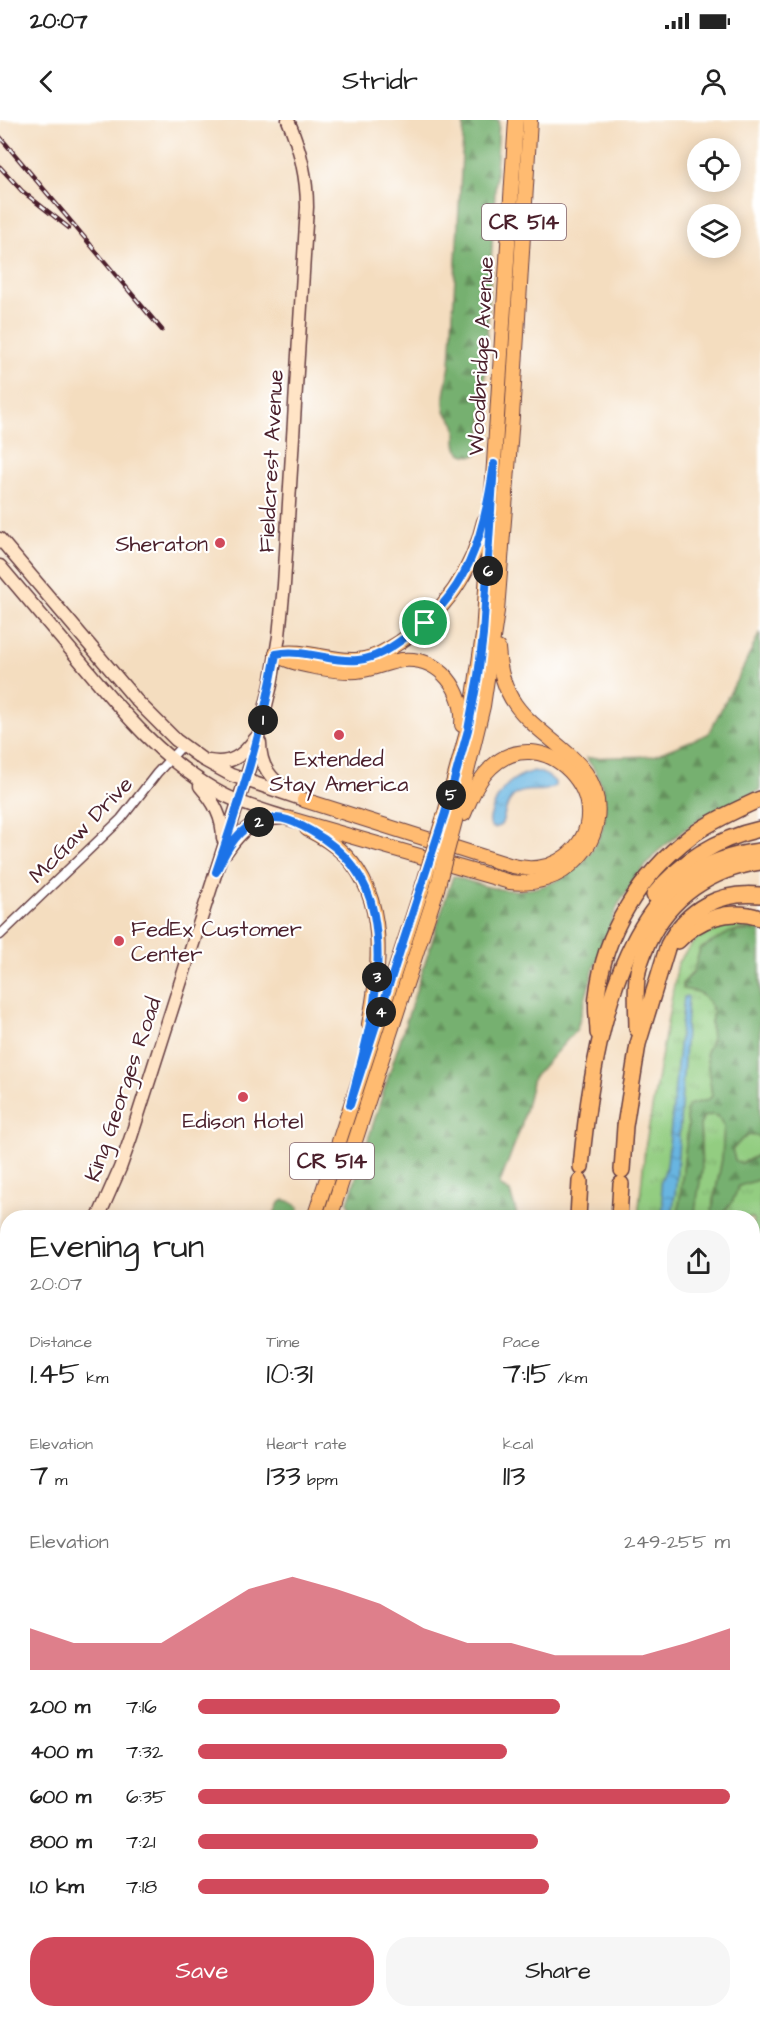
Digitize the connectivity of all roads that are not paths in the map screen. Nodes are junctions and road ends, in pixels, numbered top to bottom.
1 (288, 120) edge
2 (516, 120) edge
3 (530, 120) edge
4 (494, 464) junction
5 (0, 539) edge
6 (0, 566) edge
7 (500, 570) junction
8 (276, 654) junction
9 (261, 727) junction
10 (183, 745) junction
11 (170, 759) junction
12 (202, 759) junction
13 (184, 769) junction
14 (245, 781) junction
15 (760, 799) edge
16 (303, 800) junction
17 (239, 802) junction
18 (455, 817) junction
19 (287, 818) junction
20 (760, 829) edge
21 (760, 851) edge
22 (221, 856) junction
23 (760, 862) edge
24 (216, 872) junction
25 (760, 895) edge
26 (760, 918) edge
27 (0, 935) edge
28 (665, 957) junction
29 (615, 990) junction
30 (599, 1042) junction
31 (638, 1044) junction
32 (350, 1105) junction
33 (101, 1210) edge
34 (317, 1210) edge
35 (333, 1210) edge
36 (579, 1210) edge
37 (620, 1210) edge

1 - 8 main road, Fieldcrest Avenue
2 - 4 main road, Woodbridge Avenue / CR 514
3 - 7 main road, Woodbridge Avenue / CR 514
4 - 8 main road
4 - 18 main road, Woodbridge Avenue / CR 514
5 - 10 main road
6 - 11 main road
7 - 18 main road, Woodbridge Avenue / CR 514
7 - 19 main road
8 - 9 main road, Fieldcrest Avenue
8 - 18 main road
9 - 12 main road
9 - 14 main road, Fieldcrest Avenue
9 - 16 main road
10 - 11 street, McGaw Drive
10 - 12 main road
11 - 13 main road
11 - 27 street, McGaw Drive
12 - 14 main road
13 - 17 main road
13 - 22 main road
14 - 16 main road
14 - 17 main road, Fieldcrest Avenue
15 - 30 highway
16 - 18 main road
17 - 19 main road
17 - 22 main road, King Georges Road
18 - 32 main road, Woodbridge Avenue / CR 514, bridge
18 - 35 main road, Woodbridge Avenue / CR 514, bridge
19 - 24 main road
19 - 32 main road
20 - 29 highway
21 - 29 highway
22 - 24 main road, King Georges Road
23 - 31 highway
24 - 33 main road, King Georges Road
25 - 28 highway
26 - 28 highway
28 - 31 highway
29 - 30 highway
30 - 36 highway
31 - 37 highway
32 - 34 main road, Woodbridge Avenue / CR 514

